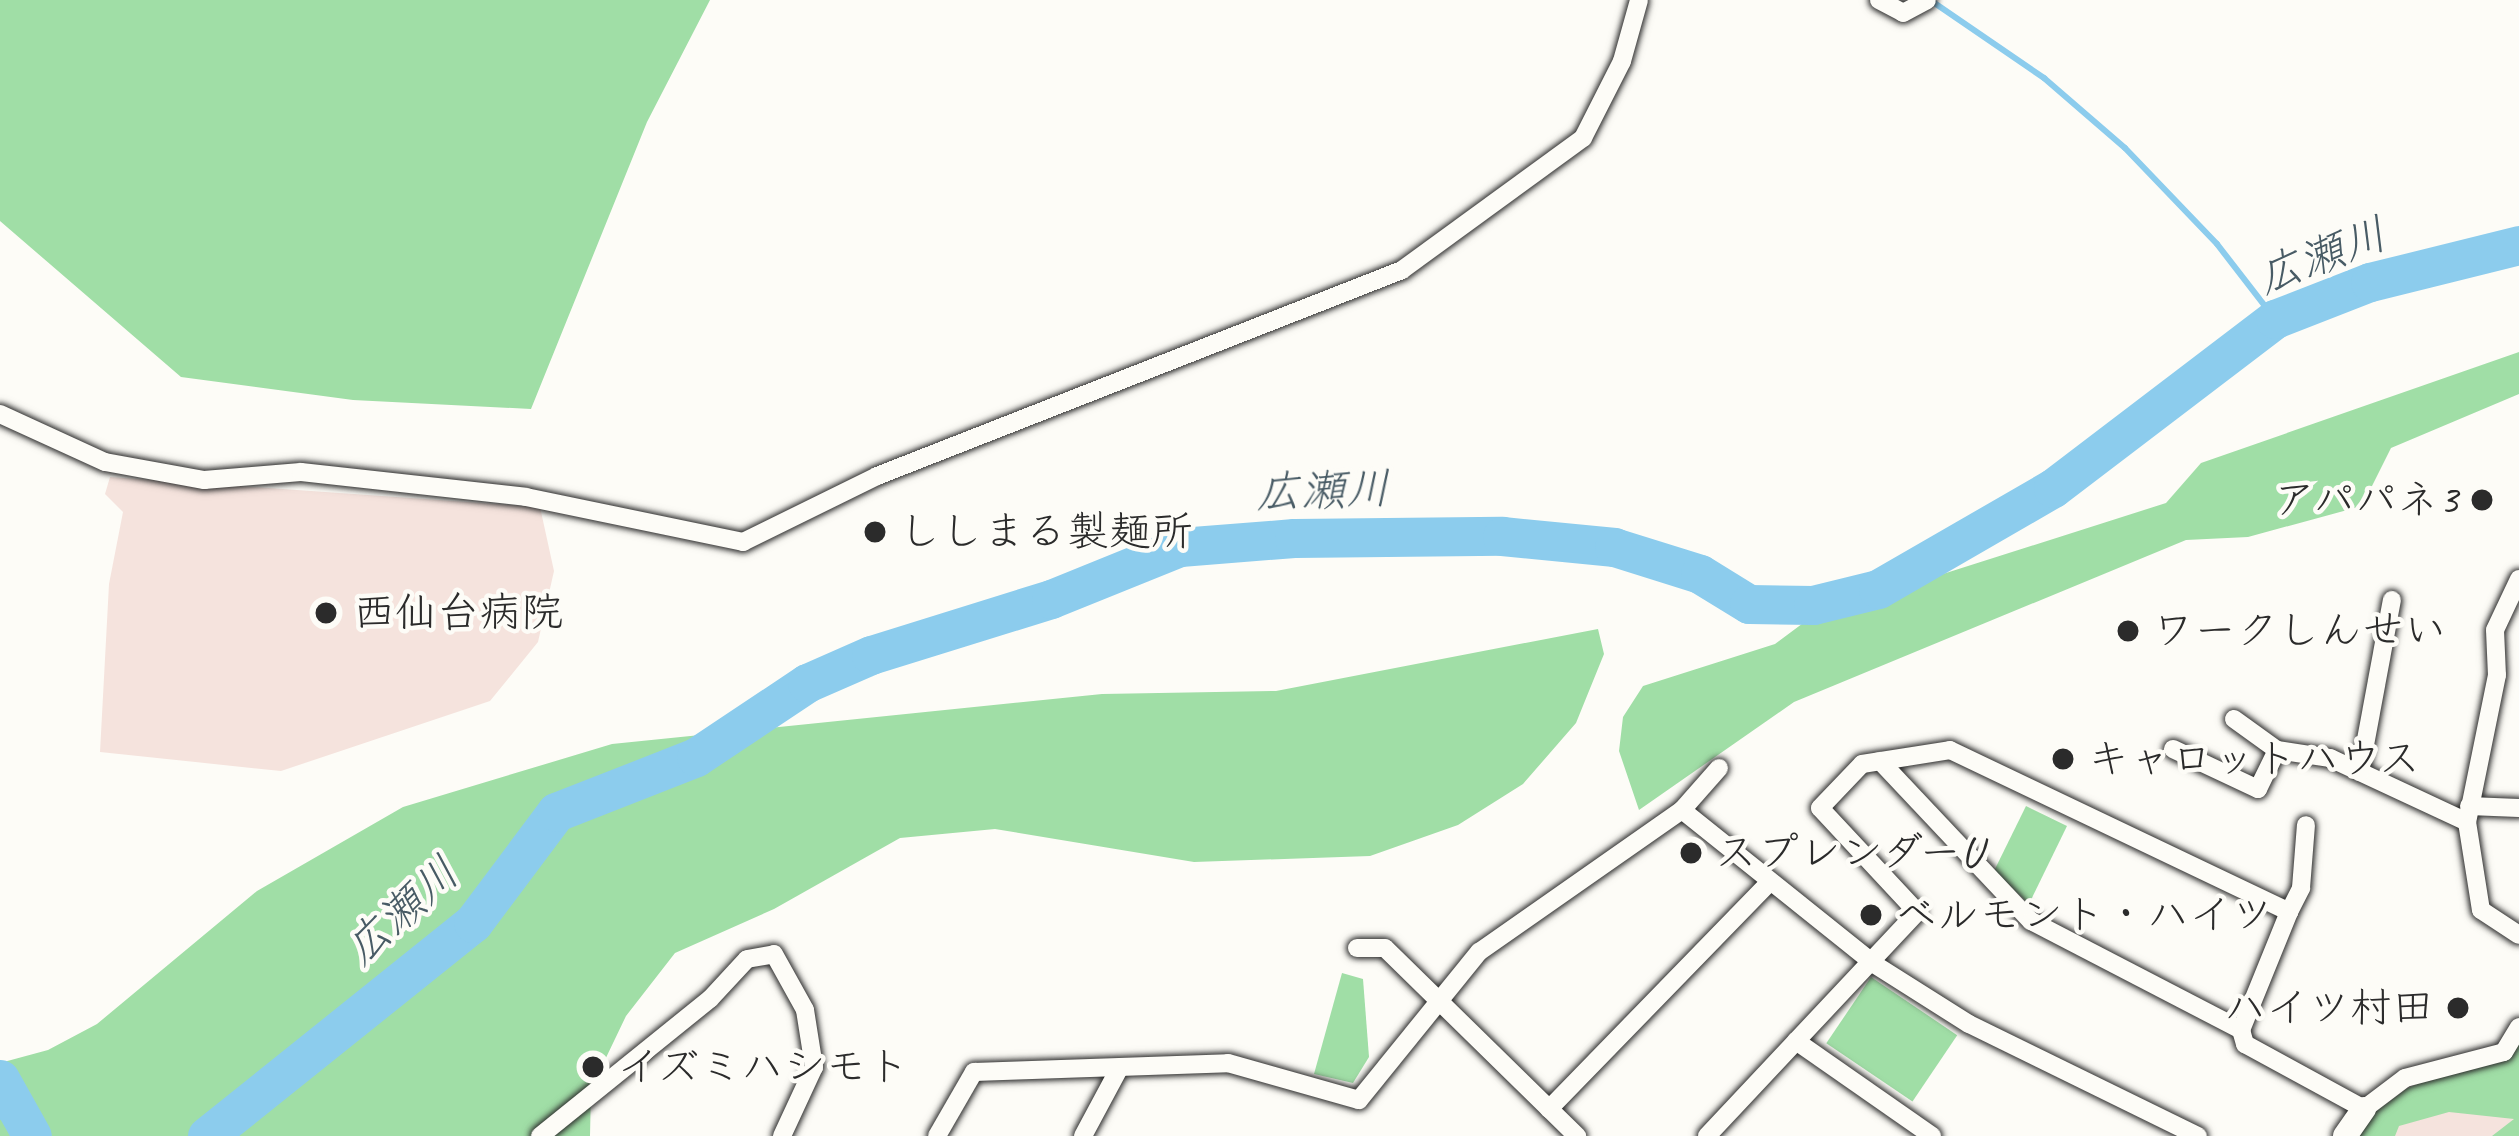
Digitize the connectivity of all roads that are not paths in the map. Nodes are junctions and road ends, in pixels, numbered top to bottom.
1 (1639, 0) edge
2 (1879, 0) edge
3 (1927, 0) edge
4 (0, 414) edge
5 (2519, 579) edge
6 (2392, 600) dead end
7 (2234, 719) dead end
8 (2173, 749) dead end
9 (2276, 750) junction
10 (1880, 760) junction
11 (1719, 768) dead end
12 (2360, 772) junction
13 (2519, 808) edge
14 (1682, 810) junction
15 (2468, 814) junction
16 (2306, 825) dead end
17 (1770, 882) junction
18 (2289, 912) junction
19 (2519, 935) edge
20 (1357, 948) dead end
21 (1874, 964) junction
22 (1437, 995) junction
23 (2519, 1027) edge
24 (2240, 1030) junction
25 (1796, 1041) junction
26 (1119, 1069) junction
27 (1549, 1109) junction
28 (2364, 1109) junction
29 (541, 1136) edge
30 (782, 1136) edge
31 (937, 1136) edge
32 (1083, 1136) edge
33 (1577, 1136) edge
34 (1707, 1136) edge
35 (1932, 1136) edge
36 (2198, 1136) edge
37 (2345, 1136) edge

1 - 4 street
2 - 3 street
5 - 15 street
6 - 12 street
7 - 9 street
8 - 9 street
9 - 12 street
10 - 18 street
10 - 21 street
10 - 24 street
11 - 14 street
12 - 15 street
13 - 15 street
14 - 17 street
14 - 22 street
15 - 19 street
16 - 18 street
17 - 21 street
17 - 27 street
18 - 24 street
20 - 22 street
21 - 25 street
21 - 36 street
22 - 26 street
22 - 27 street
23 - 28 street
24 - 28 street
25 - 34 street
25 - 35 street
26 - 31 street
26 - 32 street
27 - 33 street
28 - 37 street
29 - 30 street

